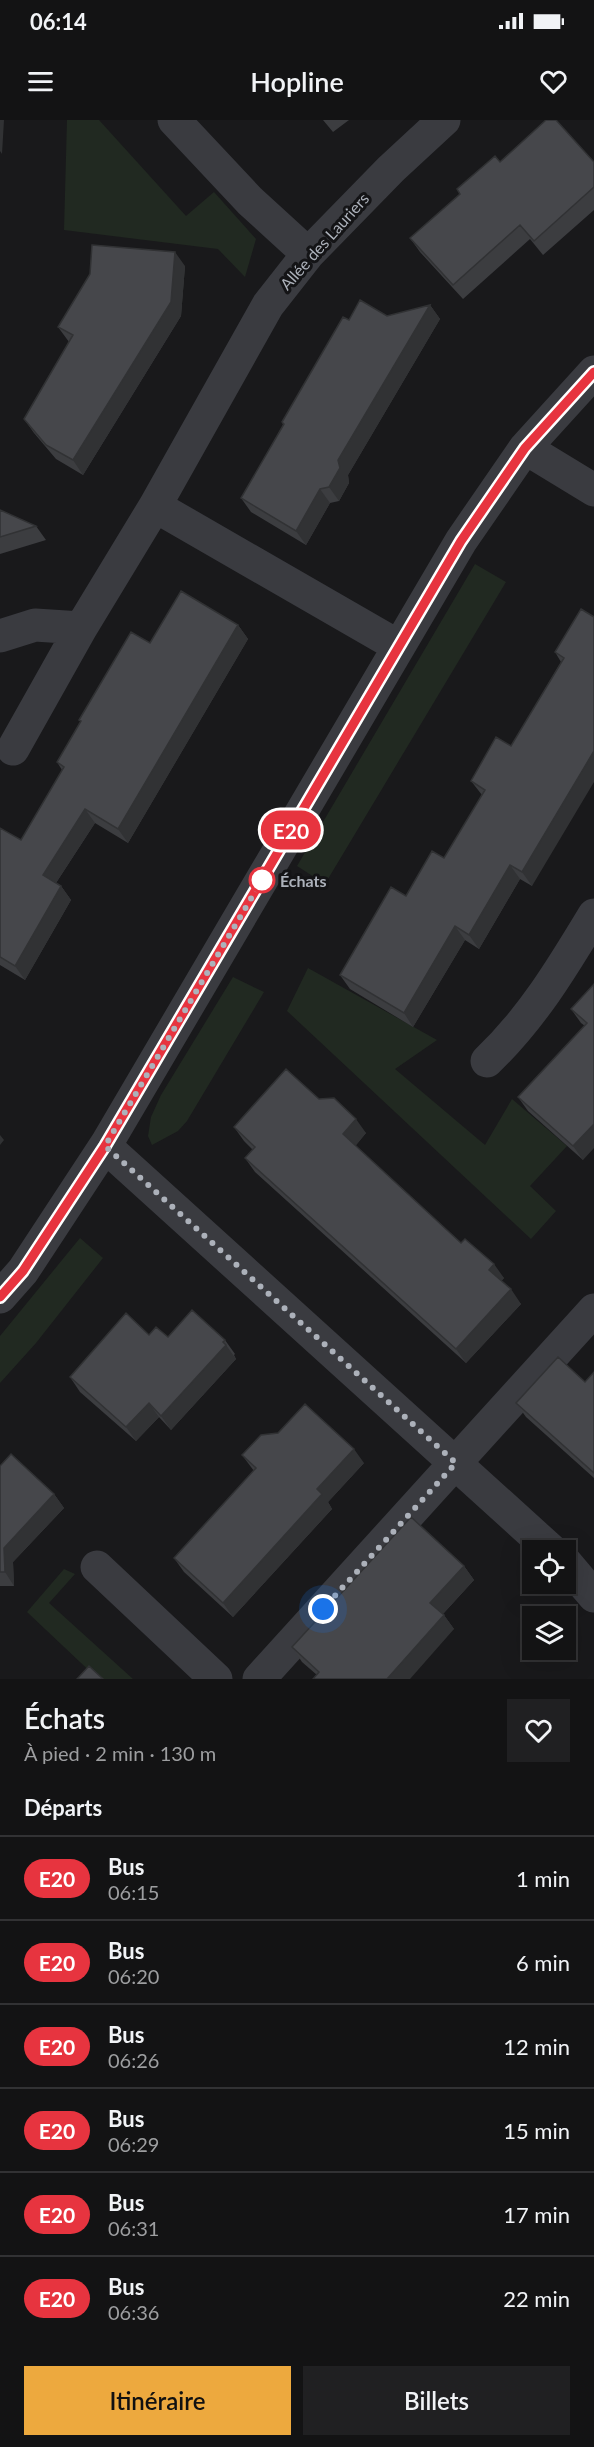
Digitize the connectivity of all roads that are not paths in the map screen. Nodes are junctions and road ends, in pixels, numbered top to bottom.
1 (174, 120) edge
2 (444, 120) edge
3 (308, 254) junction
4 (594, 372) edge
5 (525, 448) junction
6 (594, 490) edge
7 (155, 506) junction
8 (81, 628) junction
9 (0, 636) edge
10 (398, 646) junction
11 (13, 748) dead end
12 (594, 915) edge
13 (487, 1061) dead end
14 (105, 1146) junction
15 (0, 1297) edge
16 (594, 1310) edge
17 (456, 1463) junction
18 (540, 1540) edge
19 (97, 1567) dead end
20 (576, 1575) edge
21 (594, 1596) edge
22 (216, 1679) edge
23 (259, 1679) edge

1 - 3 street
2 - 3 street, Allée des Lauriers
3 - 7 street, Allée des Lauriers
4 - 5 street
5 - 6 street
5 - 10 street
7 - 8 street, Allée des Lauriers
7 - 10 street
8 - 9 street
8 - 11 street, Allée des Lauriers
10 - 14 street
12 - 13 street
14 - 15 street
14 - 17 street
16 - 17 street
17 - 18 street
17 - 23 street
19 - 22 street
20 - 21 street

